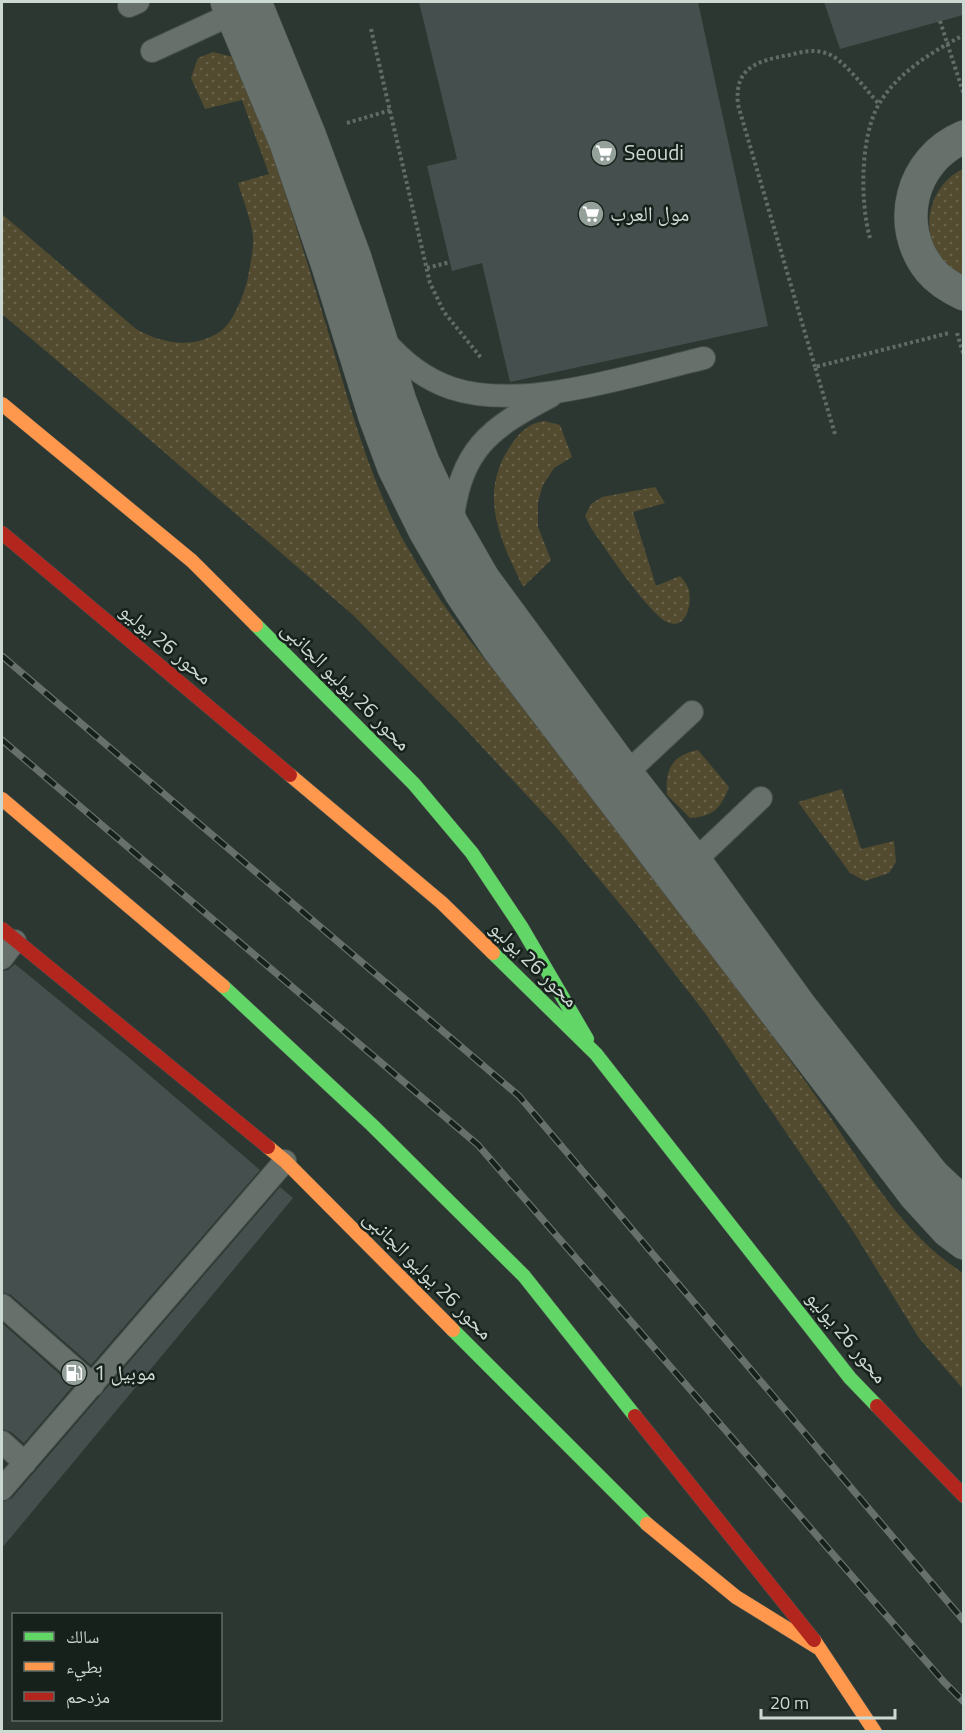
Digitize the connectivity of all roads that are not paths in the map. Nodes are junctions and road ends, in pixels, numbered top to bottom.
1 (242, 5) edge
2 (152, 51) dead end
3 (963, 137) edge
4 (963, 294) edge
5 (379, 334) junction
6 (704, 358) dead end
7 (557, 393) junction
8 (2, 404) edge
9 (452, 524) junction
10 (2, 533) edge
11 (692, 712) dead end
12 (617, 783) junction
13 (761, 798) dead end
14 (2, 799) edge
15 (685, 870) junction
16 (6, 943) edge
17 (596, 1054) junction
18 (285, 1161) junction
19 (963, 1204) edge
20 (963, 1243) edge
21 (2, 1305) edge
22 (93, 1385) junction
23 (2, 1442) edge
24 (26, 1462) junction
25 (2, 1490) edge
26 (963, 1496) edge
27 (823, 1651) junction
28 (875, 1731) edge

1 - 2 lane
1 - 5 street
1 - 12 street
3 - 4 street
5 - 7 lane
5 - 9 street
6 - 7 lane
7 - 9 lane
8 - 17 main road, محور 26 يوليو الجانبى
9 - 12 street
10 - 17 main road, محور 26 يوليو
11 - 12 lane
12 - 15 street
13 - 15 lane
14 - 27 main road
15 - 19 street
15 - 20 street
16 - 18 main road, محور 26 يوليو الجانبى
17 - 26 main road, محور 26 يوليو
18 - 22 lane
18 - 27 main road, محور 26 يوليو الجانبى
21 - 22 lane
22 - 24 lane
23 - 24 lane
24 - 25 lane
27 - 28 main road

